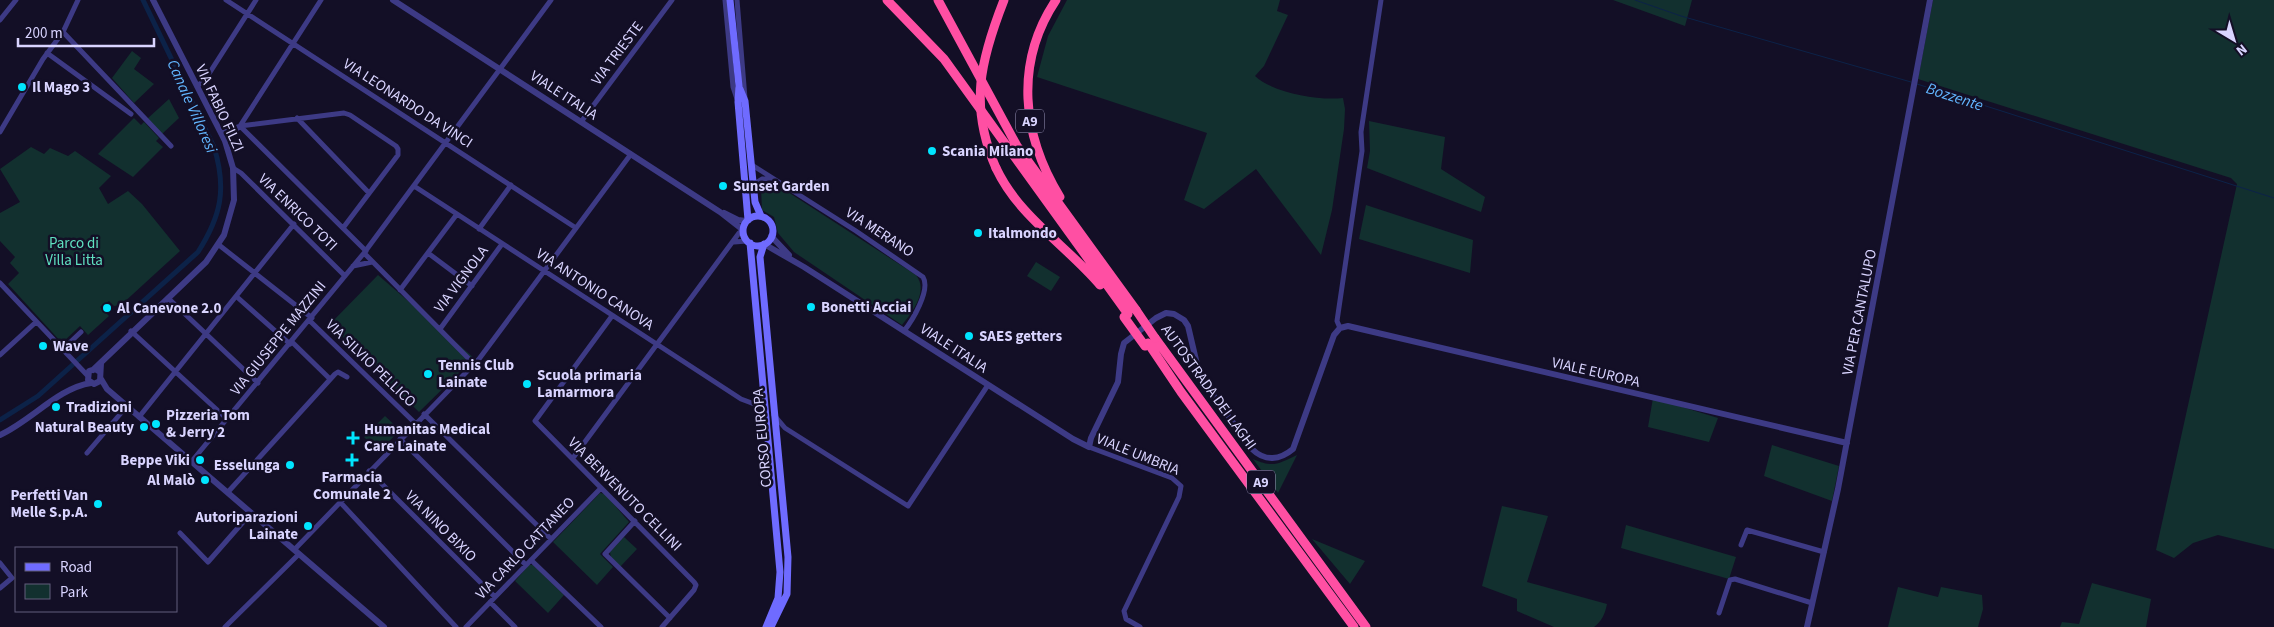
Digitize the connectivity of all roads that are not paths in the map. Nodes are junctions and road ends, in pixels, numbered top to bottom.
1 (16, 0) edge
2 (78, 0) edge
3 (153, 0) edge
4 (226, 0) edge
5 (321, 0) edge
6 (393, 0) edge
7 (551, 0) edge
8 (672, 0) edge
9 (725, 0) edge
10 (730, 0) edge
11 (737, 0) edge
12 (887, 0) edge
13 (938, 0) edge
14 (1004, 0) edge
15 (1056, 0) edge
16 (1381, 0) edge
17 (1930, 0) edge
18 (256, 1) edge
19 (247, 14) junction
20 (0, 20) edge
21 (63, 32) junction
22 (293, 43) junction
23 (47, 53) junction
24 (501, 70) junction
25 (197, 86) junction
26 (741, 102) junction
27 (132, 114) dead end
28 (296, 118) junction
29 (581, 122) junction
30 (240, 126) junction
31 (0, 132) edge
32 (221, 133) junction
33 (225, 141) junction
34 (446, 143) junction
35 (170, 146) dead end
36 (631, 154) junction
37 (752, 165) junction
38 (232, 168) junction
39 (771, 178) junction
40 (754, 184) junction
41 (511, 185) junction
42 (414, 186) junction
43 (369, 193) junction
44 (720, 212) junction
45 (457, 214) junction
46 (761, 216) junction
47 (747, 221) junction
48 (294, 224) junction
49 (343, 228) junction
50 (576, 228) junction
51 (479, 229) junction
52 (743, 230) junction
53 (771, 236) junction
54 (1083, 236) junction
55 (733, 242) junction
56 (748, 242) junction
57 (502, 244) junction
58 (764, 244) junction
59 (219, 245) junction
60 (365, 252) junction
61 (428, 253) junction
62 (372, 262) junction
63 (353, 266) junction
64 (804, 266) junction
65 (544, 271) junction
66 (256, 273) junction
67 (345, 276) junction
68 (0, 283) edge
69 (472, 286) junction
70 (400, 290) junction
71 (237, 296) junction
72 (168, 298) junction
73 (1129, 314) junction
74 (612, 316) junction
75 (311, 319) junction
76 (36, 322) junction
77 (1340, 328) junction
78 (440, 329) junction
79 (132, 331) junction
80 (904, 331) junction
81 (81, 332) dead end
82 (206, 334) junction
83 (1149, 342) junction
84 (291, 343) junction
85 (657, 344) junction
86 (63, 349) junction
87 (0, 355) edge
88 (474, 364) junction
89 (175, 373) junction
90 (92, 376) junction
91 (347, 377) dead end
92 (330, 379) junction
93 (258, 383) junction
94 (989, 385) junction
95 (127, 406) junction
96 (765, 408) junction
97 (424, 414) junction
98 (774, 415) junction
99 (139, 417) junction
100 (227, 419) junction
101 (415, 423) junction
102 (0, 435) edge
103 (400, 439) junction
104 (1847, 443) junction
105 (1089, 447) junction
106 (86, 453) dead end
107 (573, 458) junction
108 (192, 461) junction
109 (369, 471) junction
110 (601, 488) junction
111 (228, 492) junction
112 (340, 502) junction
113 (251, 513) junction
114 (635, 521) junction
115 (180, 533) dead end
116 (551, 539) junction
117 (1741, 545) dead end
118 (297, 552) junction
119 (1824, 552) junction
120 (531, 560) junction
121 (0, 563) edge
122 (526, 564) junction
123 (0, 588) edge
124 (495, 598) junction
125 (490, 602) junction
126 (1812, 603) junction
127 (1719, 613) dead end
128 (670, 618) junction
129 (224, 627) edge
130 (384, 627) edge
131 (456, 627) edge
132 (466, 627) edge
133 (514, 627) edge
134 (601, 627) edge
135 (662, 627) edge
136 (766, 627) edge
137 (771, 627) edge
138 (1140, 627) edge
139 (1354, 627) edge
140 (1366, 627) edge
141 (1807, 627) edge

1 - 20 street
2 - 21 street
3 - 25 street, VIA FABIO FILZI
4 - 19 street, VIA LEONARDO DA VINCI
5 - 22 street
6 - 24 street, VIALE ITALIA
7 - 24 street, VIA GIUSEPPE MAZZINI
8 - 29 street, VIA TRIESTE
9 - 26 street
10 - 26 main road
11 - 26 street
12 - 73 highway, A9
13 - 54 highway, A9
14 - 73 highway, A9, bridge
15 - 54 highway, A9
16 - 77 street
17 - 104 street, VIA PER CANTALUPO
18 - 19 street
19 - 22 street, VIA LEONARDO DA VINCI
19 - 25 street
21 - 23 street
21 - 35 street
22 - 30 street
22 - 34 street, VIA LEONARDO DA VINCI
23 - 27 street
23 - 31 street
24 - 29 street, VIALE ITALIA
24 - 34 street, VIA GIUSEPPE MAZZINI
25 - 32 street, VIA FABIO FILZI
26 - 37 main road
26 - 47 main road
28 - 30 street
28 - 43 street
28 - 43 street
29 - 36 street, VIALE ITALIA
30 - 32 street
30 - 33 street
30 - 49 street
32 - 33 street, VIA FABIO FILZI
33 - 38 street, VIA FABIO FILZI
34 - 41 street, VIA LEONARDO DA VINCI
34 - 42 street, VIA GIUSEPPE MAZZINI
36 - 44 street, VIALE ITALIA
36 - 50 street
37 - 39 street, VIA MERANO
37 - 40 main road
38 - 48 street, VIA ENRICO TOTI
38 - 59 street, VIA FABIO FILZI
39 - 40 street
39 - 80 street, VIA MERANO
40 - 46 main road
41 - 50 street, VIA LEONARDO DA VINCI
41 - 51 street
42 - 45 street, VIA ANTONIO CANOVA
42 - 60 street, VIA GIUSEPPE MAZZINI
43 - 49 street
44 - 47 street, VIALE ITALIA
44 - 52 street, VIALE ITALIA
45 - 51 street, VIA ANTONIO CANOVA
45 - 61 street
46 - 47 main road
46 - 53 main road
47 - 52 main road
48 - 66 street
48 - 67 street, VIA ENRICO TOTI
49 - 60 street
50 - 65 street
51 - 57 street, VIA ANTONIO CANOVA
52 - 55 street
52 - 56 main road
53 - 58 main road
53 - 64 street, VIALE ITALIA
54 - 73 highway, AUTOSTRADA DEI LAGHI / A9
55 - 56 street
55 - 85 street
56 - 58 main road
56 - 96 main road, CORSO EUROPA
57 - 65 street, VIA ANTONIO CANOVA
57 - 69 street, VIA VIGNOLA
58 - 64 street, VIALE ITALIA
58 - 98 main road, CORSO EUROPA
59 - 66 street, VIA SILVIO PELLICO
59 - 72 street, VIA FABIO FILZI
60 - 62 street
60 - 63 street, VIA GIUSEPPE MAZZINI
61 - 69 street
61 - 70 street
62 - 63 street
62 - 70 street
63 - 67 street, VIA GIUSEPPE MAZZINI
64 - 80 street, VIALE ITALIA
65 - 74 street, VIA ANTONIO CANOVA
65 - 88 street
66 - 71 street
66 - 75 street, VIA SILVIO PELLICO
67 - 75 street, VIA GIUSEPPE MAZZINI
68 - 76 street
69 - 78 street, VIA VIGNOLA
70 - 78 street
71 - 82 street
71 - 84 street
72 - 79 street, VIA FABIO FILZI
72 - 82 street
73 - 83 highway, AUTOSTRADA DEI LAGHI / A9, bridge
73 - 83 highway, A9, bridge
74 - 85 street, VIA ANTONIO CANOVA
74 - 107 street, VIA BENVENUTO CELLINI
75 - 84 street, VIA GIUSEPPE MAZZINI
75 - 101 street, VIA SILVIO PELLICO
76 - 86 street
76 - 87 street
77 - 104 street, VIALE EUROPA
77 - 105 street
78 - 88 street
79 - 89 street
79 - 90 street, VIA FABIO FILZI
80 - 94 street, VIALE ITALIA
81 - 86 street
82 - 89 street
82 - 93 street
83 - 139 highway, AUTOSTRADA DEI LAGHI / A9
83 - 140 highway, AUTOSTRADA DEI LAGHI / A9
84 - 92 street
84 - 93 street, VIA GIUSEPPE MAZZINI
85 - 96 street, VIA ANTONIO CANOVA
85 - 107 street
86 - 90 street
88 - 97 street
89 - 99 street
89 - 100 street
90 - 95 street
90 - 102 street
91 - 92 street
92 - 111 street
93 - 100 street, VIA GIUSEPPE MAZZINI
94 - 98 street
94 - 105 street, VIALE UMBRIA
95 - 99 street
95 - 106 street
96 - 136 main road, CORSO EUROPA
97 - 101 street
97 - 116 street
98 - 137 main road, CORSO EUROPA
99 - 108 street
100 - 108 street, VIA GIUSEPPE MAZZINI
101 - 103 street
103 - 109 street
103 - 122 street
104 - 119 street, VIA PER CANTALUPO
105 - 138 street, VIALE UMBRIA
107 - 110 street, VIA BENVENUTO CELLINI
108 - 111 street
109 - 112 street
109 - 124 street, VIA NINO BIXIO
110 - 114 street, VIA BENVENUTO CELLINI
110 - 116 street, VIA CARLO CATTANEO
111 - 113 street
112 - 118 street
112 - 131 street
113 - 115 street
113 - 118 street
114 - 128 street, VIA BENVENUTO CELLINI
114 - 128 street
116 - 120 street, VIA CARLO CATTANEO
117 - 119 street
118 - 129 street
118 - 130 street
119 - 126 street, VIA PER CANTALUPO
120 - 122 street, VIA CARLO CATTANEO
120 - 134 street
121 - 123 street
122 - 124 street, VIA CARLO CATTANEO
124 - 125 street, VIA CARLO CATTANEO
125 - 132 street, VIA CARLO CATTANEO
125 - 133 street
126 - 127 street
126 - 141 street, VIA PER CANTALUPO
128 - 135 street

